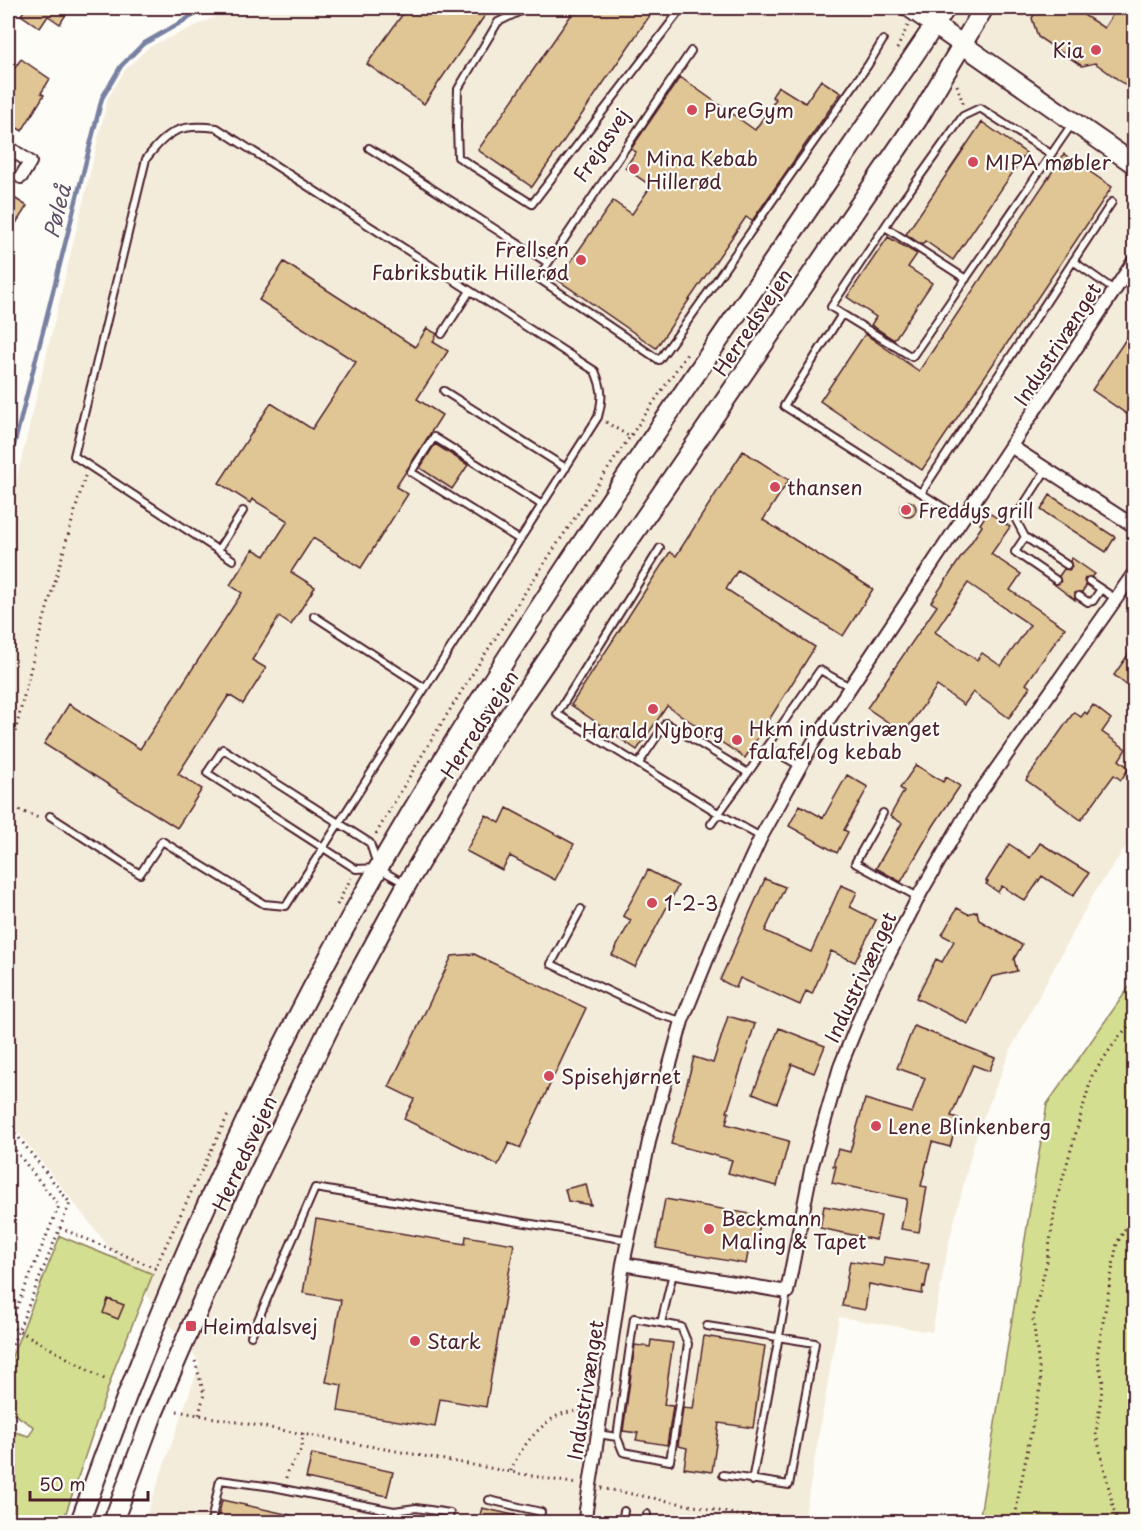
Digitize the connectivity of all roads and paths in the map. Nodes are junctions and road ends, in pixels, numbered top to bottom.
1 (527, 8) edge
2 (682, 8) edge
3 (910, 8) edge
4 (946, 8) edge
5 (984, 8) edge
6 (934, 26) junction
7 (883, 40) dead end
8 (964, 44) junction
9 (691, 51) dead end
10 (1074, 122) junction
11 (8, 147) edge
12 (369, 148) dead end
13 (1051, 154) junction
14 (1134, 164) edge
15 (21, 177) dead end
16 (1112, 202) dead end
17 (885, 227) junction
18 (1073, 261) junction
19 (1134, 261) edge
20 (548, 263) junction
21 (966, 279) junction
22 (470, 291) junction
23 (1115, 291) junction
24 (842, 314) junction
25 (442, 334) dead end
26 (444, 391) dead end
27 (598, 417) junction
28 (630, 437) dead end
29 (1012, 447) junction
30 (88, 465) junction
31 (566, 468) junction
32 (1046, 470) junction
33 (921, 493) junction
34 (543, 505) junction
35 (243, 510) dead end
36 (963, 520) junction
37 (1134, 526) edge
38 (1025, 537) junction
39 (520, 540) junction
40 (660, 548) dead end
41 (218, 550) junction
42 (233, 560) dead end
43 (1067, 565) dead end
44 (1134, 573) edge
45 (1056, 580) dead end
46 (1089, 581) dead end
47 (1101, 589) junction
48 (1079, 596) dead end
49 (1116, 599) junction
50 (314, 616) dead end
51 (850, 687) junction
52 (425, 688) junction
53 (766, 747) junction
54 (8, 761) edge
55 (639, 763) junction
56 (800, 766) junction
57 (748, 773) junction
58 (8, 806) edge
59 (718, 813) junction
60 (883, 813) dead end
61 (50, 816) joint
62 (339, 823) junction
63 (711, 824) dead end
64 (760, 837) junction
65 (323, 848) junction
66 (378, 868) junction
67 (407, 884) junction
68 (919, 898) junction
69 (581, 909) dead end
70 (1134, 1020) edge
71 (682, 1021) junction
72 (8, 1124) edge
73 (8, 1141) edge
74 (1134, 1214) edge
75 (628, 1240) junction
76 (623, 1264) junction
77 (673, 1273) junction
78 (787, 1292) junction
79 (661, 1323) junction
80 (8, 1326) edge
81 (707, 1326) dead end
82 (18, 1330) junction
83 (251, 1336) dead end
84 (779, 1336) junction
85 (8, 1356) edge
86 (194, 1359) dead end
87 (106, 1380) dead end
88 (603, 1409) junction
89 (177, 1411) dead end
90 (199, 1414) junction
91 (303, 1433) junction
92 (598, 1434) junction
93 (617, 1437) junction
94 (511, 1471) junction
95 (723, 1476) dead end
96 (752, 1481) junction
97 (588, 1486) dead end
98 (600, 1488) dead end
99 (284, 1489) junction
100 (489, 1500) dead end
101 (624, 1511) dead end
102 (648, 1514) dead end
103 (585, 1516) edge
104 (80, 1522) edge
105 (113, 1522) edge
106 (211, 1522) edge
107 (448, 1522) edge
108 (539, 1522) edge
109 (622, 1522) edge
110 (646, 1522) edge
111 (776, 1522) edge
112 (1015, 1522) edge
113 (1119, 1522) edge

1 - 2 lane
3 - 6 street
4 - 6 street, Herredsvejen
5 - 8 street, Herredsvejen
6 - 8 street
6 - 66 street, Herredsvejen
7 - 20 lane
8 - 10 street
8 - 67 street, Herredsvejen
9 - 20 lane, Frejasvej
10 - 13 lane
10 - 14 street
11 - 15 street
12 - 20 lane
13 - 17 lane
13 - 21 lane
16 - 18 lane
17 - 21 lane
17 - 24 lane
18 - 23 lane
18 - 33 lane
19 - 23 street, Industrivænget
21 - 24 lane
22 - 25 lane
22 - 27 lane
22 - 30 lane
23 - 29 street, Industrivænget
24 - 33 lane
26 - 31 lane
27 - 28 path
27 - 31 lane
29 - 32 street
29 - 36 street, Industrivænget
30 - 41 lane
30 - 54 path
31 - 34 lane
32 - 37 street
32 - 38 lane
33 - 36 lane
34 - 39 lane
34 - 39 lane
35 - 41 lane
36 - 51 street, Industrivænget
38 - 43 lane
38 - 45 lane
39 - 52 lane
40 - 55 lane
41 - 42 lane
44 - 49 street, Industrivænget
46 - 47 lane
47 - 48 lane
47 - 49 lane
49 - 68 street, Industrivænget
50 - 52 lane
51 - 53 lane
51 - 56 street, Industrivænget
52 - 62 lane
53 - 56 lane
53 - 57 lane
55 - 57 lane
55 - 59 lane
56 - 64 street, Industrivænget
57 - 59 lane
58 - 61 path
59 - 63 lane
59 - 64 lane
60 - 68 lane
61 - 65 lane
62 - 65 lane
62 - 65 lane
62 - 66 lane
64 - 71 street, Industrivænget
65 - 66 lane
66 - 67 lane
66 - 104 street, Herredsvejen
67 - 105 street, Herredsvejen
68 - 78 street, Industrivænget
69 - 71 lane
70 - 112 path
71 - 75 street, Industrivænget
72 - 82 path
73 - 80 path
74 - 113 path
75 - 76 street, Industrivænget
75 - 83 lane
76 - 77 street
76 - 88 street, Industrivænget
77 - 78 street
77 - 79 lane
78 - 84 lane
79 - 93 lane
79 - 93 lane
80 - 82 path
81 - 84 lane
82 - 85 path
82 - 87 path
84 - 96 lane
84 - 96 lane
86 - 90 path
88 - 92 street, Industrivænget
88 - 94 path
89 - 90 path
90 - 91 path
91 - 94 path
91 - 99 path
92 - 93 lane
92 - 103 street, Industrivænget, bridge
94 - 97 path
95 - 96 lane
98 - 111 path
99 - 106 lane
99 - 107 lane
100 - 108 lane
101 - 109 lane
102 - 110 lane

